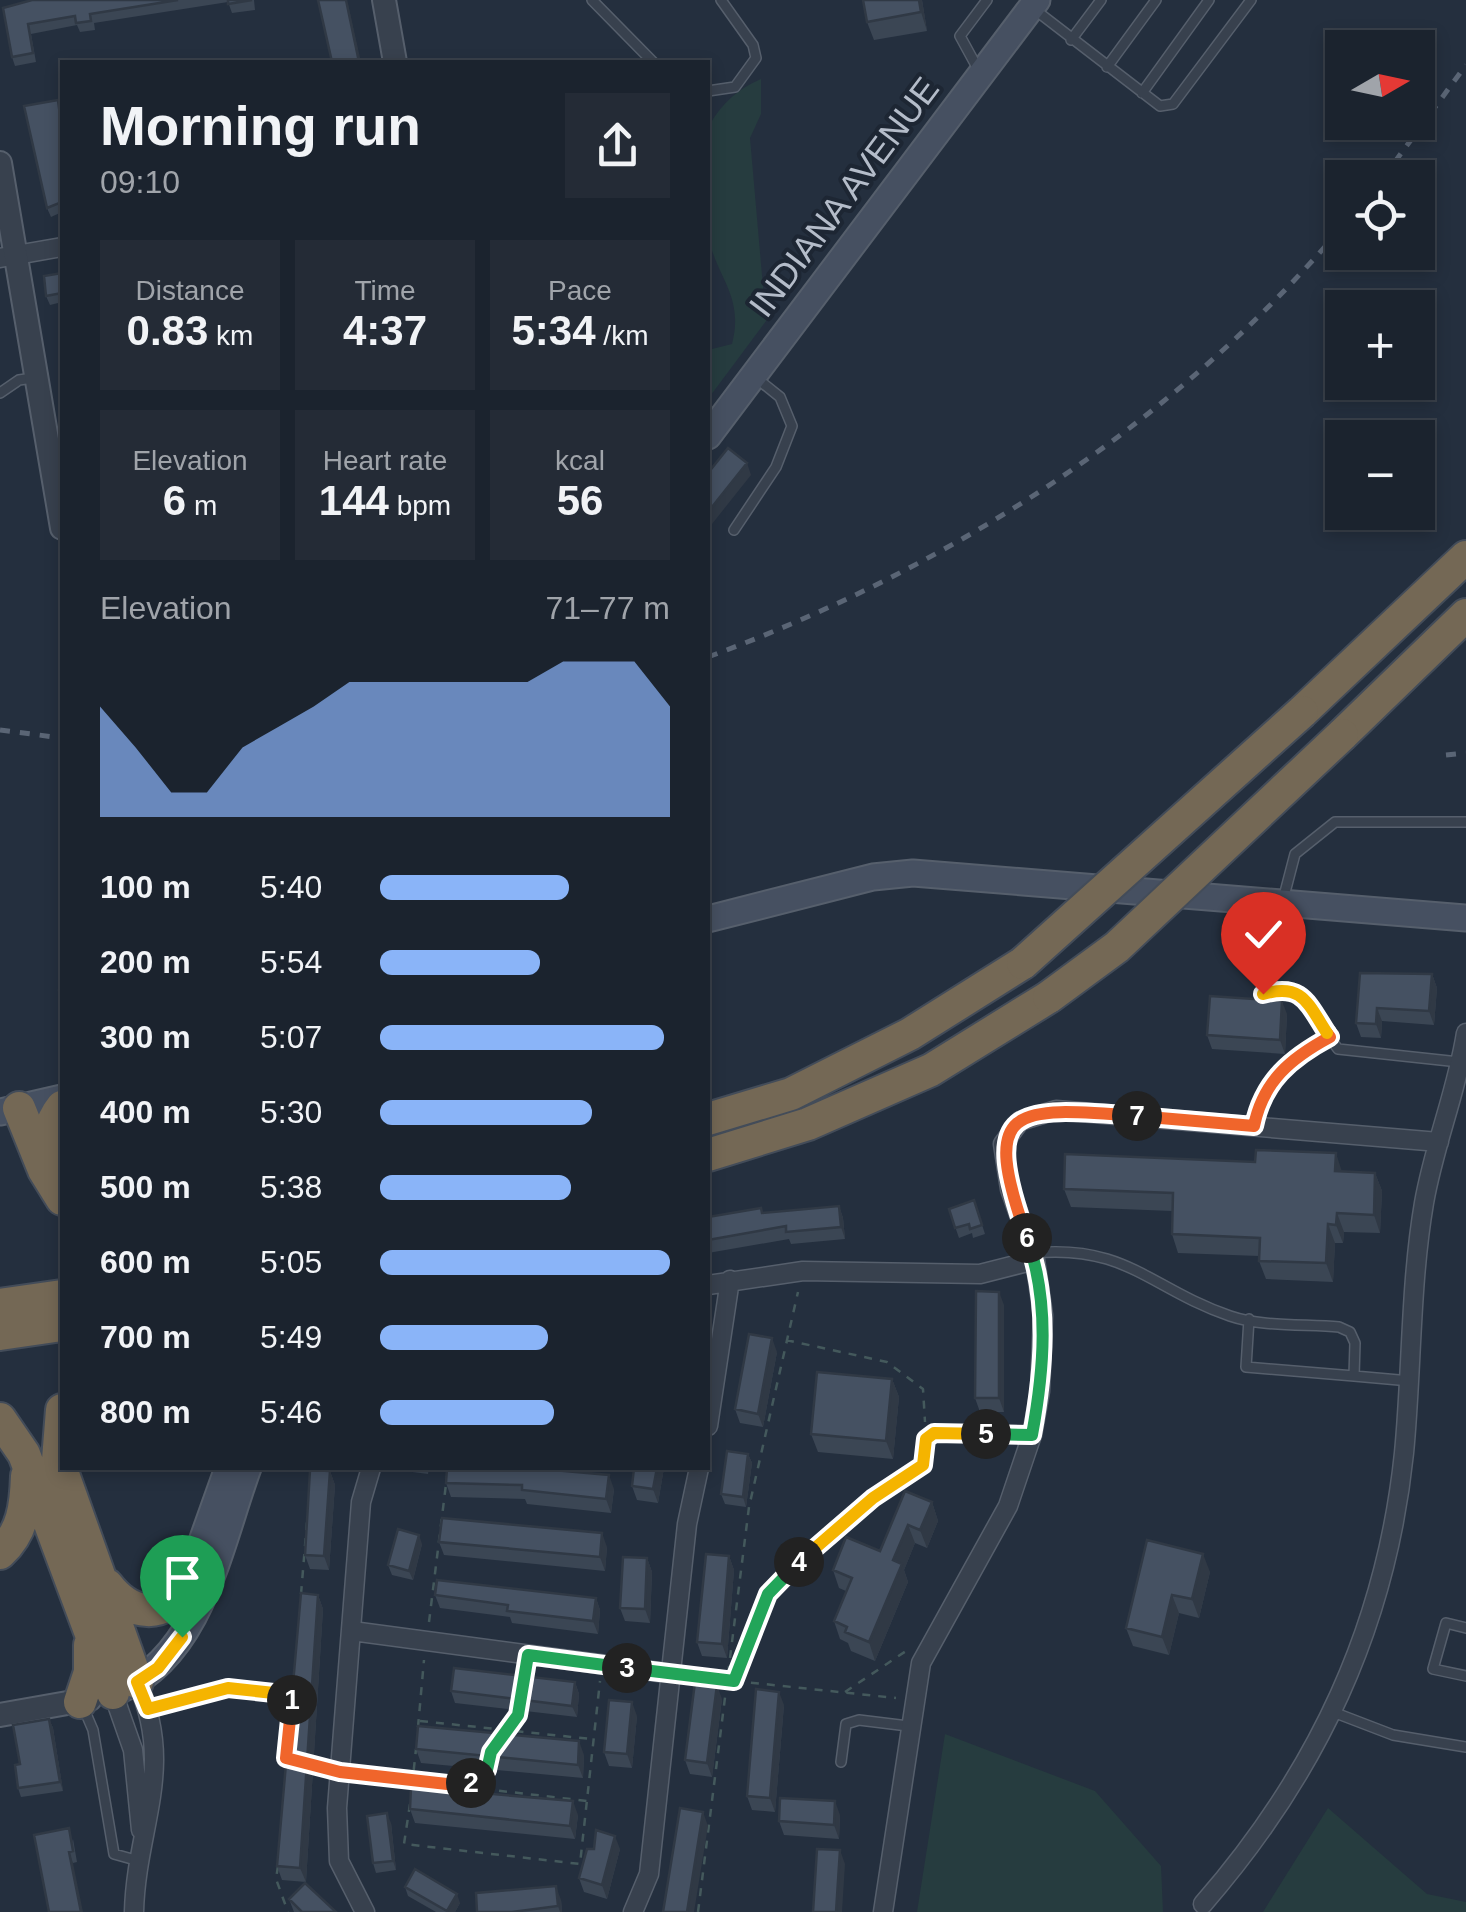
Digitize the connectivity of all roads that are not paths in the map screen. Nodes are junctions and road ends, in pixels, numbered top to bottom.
1 (384, 0) edge
2 (592, 0) edge
3 (722, 0) edge
4 (987, 0) edge
5 (1101, 0) edge
6 (1156, 0) edge
7 (1209, 0) edge
8 (1252, 0) edge
9 (1034, 4) edge
10 (1071, 40) junction
11 (395, 60) edge
12 (650, 60) edge
13 (1107, 67) junction
14 (981, 74) junction
15 (710, 91) edge
16 (1142, 93) junction
17 (0, 162) edge
18 (60, 247) edge
19 (8, 256) edge
20 (753, 376) junction
21 (37, 377) junction
22 (0, 393) edge
23 (710, 433) edge
24 (58, 474) edge
25 (60, 501) edge
26 (734, 530) dead end
27 (1466, 557) edge
28 (1466, 615) edge
29 (1466, 822) edge
30 (1282, 903) junction
31 (710, 918) edge
32 (1466, 918) edge
33 (1263, 994) dead end
34 (1466, 1033) edge
35 (1330, 1037) junction
36 (1462, 1062) junction
37 (60, 1098) edge
38 (9, 1110) edge
39 (60, 1110) edge
40 (710, 1117) edge
41 (1254, 1126) junction
42 (1439, 1142) junction
43 (710, 1155) edge
44 (44, 1170) junction
45 (60, 1196) edge
46 (1034, 1257) junction
47 (730, 1280) junction
48 (710, 1285) edge
49 (60, 1296) edge
50 (0, 1305) edge
51 (1249, 1318) junction
52 (60, 1325) edge
53 (0, 1334) edge
54 (1354, 1376) junction
55 (1410, 1381) junction
56 (710, 1413) edge
57 (0, 1420) edge
58 (60, 1435) edge
59 (1032, 1435) junction
60 (60, 1465) edge
61 (923, 1465) road end
62 (27, 1467) junction
63 (62, 1470) edge
64 (227, 1470) edge
65 (247, 1470) edge
66 (370, 1470) edge
67 (699, 1470) edge
68 (0, 1553) edge
69 (103, 1580) junction
70 (186, 1585) junction
71 (85, 1621) junction
72 (1466, 1628) edge
73 (352, 1631) junction
74 (674, 1674) junction
75 (1466, 1676) edge
76 (133, 1694) junction
77 (80, 1702) junction
78 (1332, 1712) junction
79 (0, 1716) edge
80 (908, 1726) junction
81 (1466, 1747) edge
82 (841, 1762) dead end
83 (141, 1861) junction
84 (1203, 1904) dead end
85 (134, 1912) edge
86 (364, 1912) edge
87 (633, 1912) edge
88 (883, 1912) edge

1 - 11 street
2 - 12 lane
3 - 15 lane
4 - 14 lane
5 - 10 lane
6 - 13 lane
7 - 16 lane
8 - 16 lane
9 - 10 lane
9 - 14 main road, INDIANA AVENUE
10 - 13 lane
13 - 16 lane
14 - 20 main road, INDIANA AVENUE
17 - 19 street
18 - 19 street
19 - 21 street
20 - 23 main road, INDIANA AVENUE
20 - 26 lane
21 - 22 lane
21 - 24 street
24 - 25 street
27 - 40 highway, bridge
28 - 43 highway, bridge
29 - 30 lane
30 - 31 main road
30 - 32 main road
33 - 35 lane
34 - 36 street
35 - 36 lane
35 - 41 lane
36 - 42 street
37 - 38 main road
38 - 44 highway
39 - 44 highway
41 - 42 street
41 - 46 street
42 - 55 street
44 - 45 highway
46 - 47 street
46 - 51 lane
46 - 59 street
47 - 48 street
47 - 56 street
49 - 50 highway
51 - 54 lane
51 - 54 lane
52 - 53 highway
54 - 55 lane
55 - 78 street
57 - 62 highway
58 - 60 highway
59 - 61 lane
59 - 80 street
62 - 68 highway
62 - 71 highway
63 - 69 highway
64 - 70 main road
65 - 76 main road
66 - 73 street
67 - 74 street
69 - 70 highway
69 - 76 highway
70 - 76 main road
71 - 76 highway
71 - 77 highway
72 - 75 lane
73 - 74 street
73 - 86 street
74 - 87 street
76 - 77 street
76 - 83 street
76 - 83 street
77 - 79 street
77 - 83 lane
78 - 81 lane
78 - 84 street
80 - 82 lane
80 - 88 street
83 - 85 street

